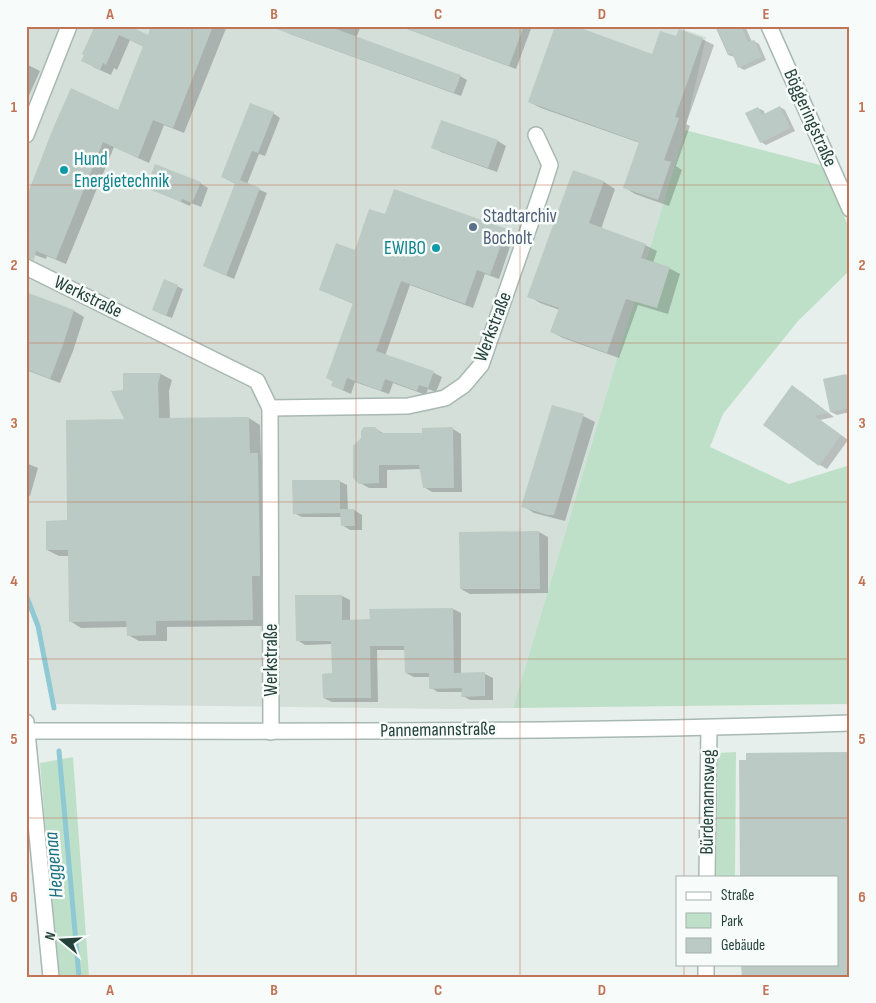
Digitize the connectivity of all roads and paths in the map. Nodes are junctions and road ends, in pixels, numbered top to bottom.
1 (69, 26) edge
2 (769, 26) edge
3 (26, 135) edge
4 (536, 135) dead end
5 (850, 209) edge
6 (26, 266) edge
7 (270, 408) junction
8 (850, 723) edge
9 (27, 727) edge
10 (709, 728) junction
11 (271, 732) junction
12 (707, 876) edge
13 (51, 977) edge

1 - 3 street
2 - 5 street, Böggeringstraße
4 - 7 street, Werkstraße
6 - 7 street, Werkstraße
7 - 11 street, Werkstraße
8 - 10 street, Pannemannstraße
9 - 11 street, Pannemannstraße
9 - 13 street
10 - 11 street, Pannemannstraße
10 - 12 street, Bürdemannsweg

